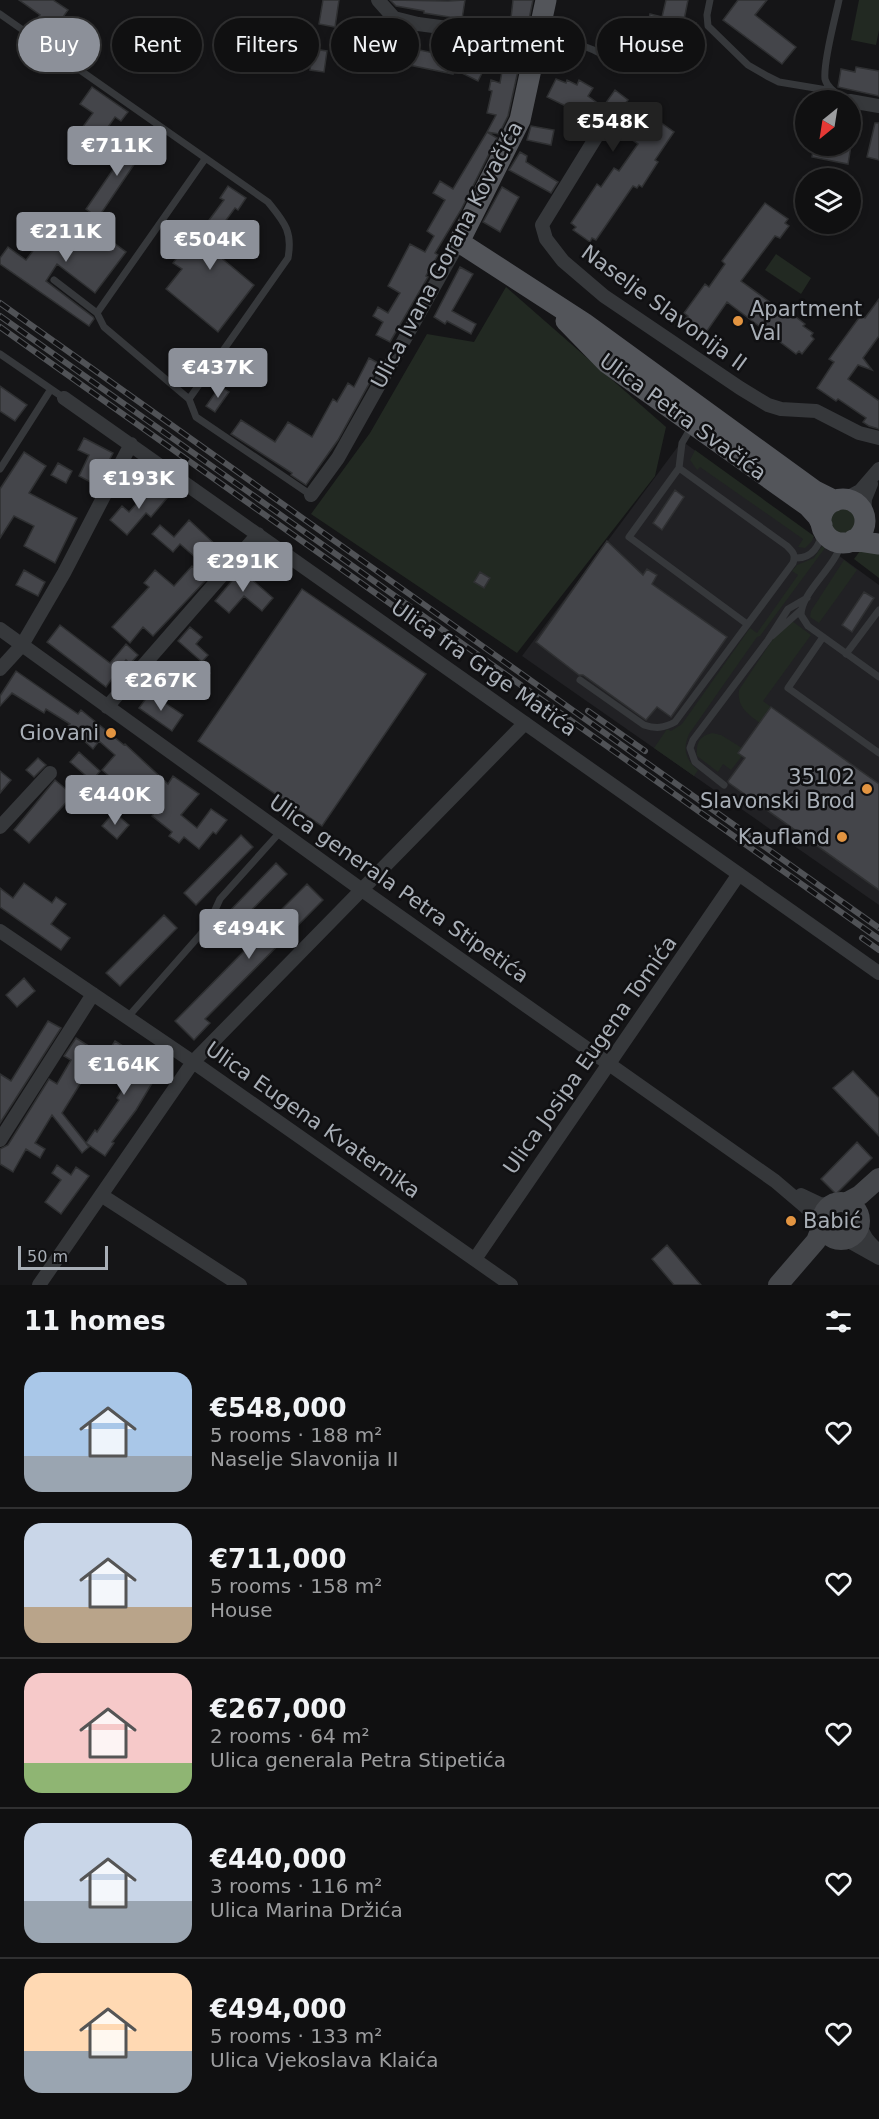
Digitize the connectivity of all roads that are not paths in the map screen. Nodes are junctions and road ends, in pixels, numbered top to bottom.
1 (378, 0) edge
2 (546, 0) edge
3 (710, 0) edge
4 (839, 0) edge
5 (0, 14) edge
6 (542, 18) edge
7 (431, 26) edge
8 (531, 72) edge
9 (827, 90) edge
10 (832, 90) edge
11 (861, 103) edge
12 (879, 106) edge
13 (598, 134) dead end
14 (205, 159) junction
15 (459, 242) junction
16 (54, 280) dead end
17 (550, 302) junction
18 (97, 313) junction
19 (0, 354) edge
20 (51, 389) junction
21 (64, 398) joint
22 (189, 399) junction
23 (693, 425) junction
24 (879, 438) edge
25 (131, 444) junction
26 (679, 468) junction
27 (0, 470) edge
28 (877, 472) edge
29 (311, 495) joint
30 (840, 500) junction
31 (864, 517) junction
32 (823, 528) junction
33 (258, 534) junction
34 (879, 539) edge
35 (847, 542) junction
36 (879, 544) edge
37 (795, 558) junction
38 (807, 598) junction
39 (801, 610) junction
40 (878, 610) edge
41 (747, 624) junction
42 (0, 629) edge
43 (824, 638) junction
44 (768, 640) junction
45 (22, 645) junction
46 (846, 654) junction
47 (0, 669) edge
48 (879, 676) edge
49 (580, 680) dead end
50 (107, 707) junction
51 (525, 723) junction
52 (879, 753) edge
53 (50, 773) dead end
54 (724, 785) dead end
55 (0, 827) edge
56 (280, 831) junction
57 (740, 874) junction
58 (362, 890) junction
59 (0, 931) edge
60 (879, 973) edge
61 (93, 994) junction
62 (127, 1018) junction
63 (193, 1062) junction
64 (610, 1064) junction
65 (0, 1140) edge
66 (879, 1178) edge
67 (101, 1195) junction
68 (879, 1197) edge
69 (830, 1214) junction
70 (860, 1221) junction
71 (842, 1240) junction
72 (879, 1252) edge
73 (879, 1258) edge
74 (475, 1259) junction
75 (796, 1265) junction
76 (39, 1285) edge
77 (240, 1285) edge
78 (511, 1285) edge
79 (778, 1285) edge

1 - 7 street
2 - 6 main road, Ulica Ivana Gorana Kovačića
3 - 9 lane
4 - 10 lane
5 - 14 lane
8 - 15 main road, Ulica Ivana Gorana Kovačića
11 - 12 street
13 - 24 street, Naselje Slavonija II
14 - 18 lane
14 - 22 lane
15 - 17 main road, Ulica Petra Svačića
15 - 29 street, Ulica Ivana Gorana Kovačića
16 - 18 lane
17 - 23 main road, Ulica Petra Svačića
17 - 30 main road, Ulica Petra Svačića
18 - 22 lane
19 - 20 lane
20 - 21 lane
20 - 27 lane
21 - 25 street, Ulica fra Grge Matića
22 - 29 lane
23 - 26 lane
23 - 32 main road, Ulica Petra Svačića
25 - 33 street, Ulica fra Grge Matića
25 - 45 street
26 - 37 lane
26 - 41 lane
28 - 30 street
28 - 31 street
30 - 31 main road
30 - 32 main road
31 - 34 main road
31 - 35 main road
32 - 35 main road
32 - 37 lane
33 - 50 street
33 - 51 street, Ulica fra Grge Matića
35 - 36 main road
35 - 38 lane
37 - 41 lane
38 - 39 lane
38 - 44 lane
39 - 43 lane
39 - 44 lane
40 - 46 lane
41 - 49 lane
42 - 45 street, Ulica generala Petra Stipetića
43 - 46 lane
43 - 52 lane
44 - 54 lane
45 - 47 street
45 - 50 street, Ulica generala Petra Stipetića
46 - 48 lane
50 - 56 street, Ulica generala Petra Stipetića
51 - 57 street, Ulica fra Grge Matića
51 - 58 street
53 - 55 street
56 - 58 street, Ulica generala Petra Stipetića
56 - 62 lane
57 - 60 street, Ulica fra Grge Matića
57 - 64 street, Ulica Josipa Eugena Tomića
58 - 63 street
58 - 64 street, Ulica generala Petra Stipetića
59 - 61 street, Ulica Eugena Kvaternika
61 - 62 street, Ulica Eugena Kvaternika
61 - 65 street
62 - 63 street, Ulica Eugena Kvaternika
63 - 67 street
63 - 74 street, Ulica Eugena Kvaternika
64 - 69 street, Ulica generala Petra Stipetića
64 - 74 street, Ulica Josipa Eugena Tomića
66 - 69 main road
67 - 76 street
67 - 77 street
68 - 70 main road
69 - 70 main road
69 - 71 main road
69 - 75 main road
70 - 71 main road
70 - 72 street
71 - 73 street
71 - 75 main road
74 - 78 street, Ulica Eugena Kvaternika
75 - 79 main road

